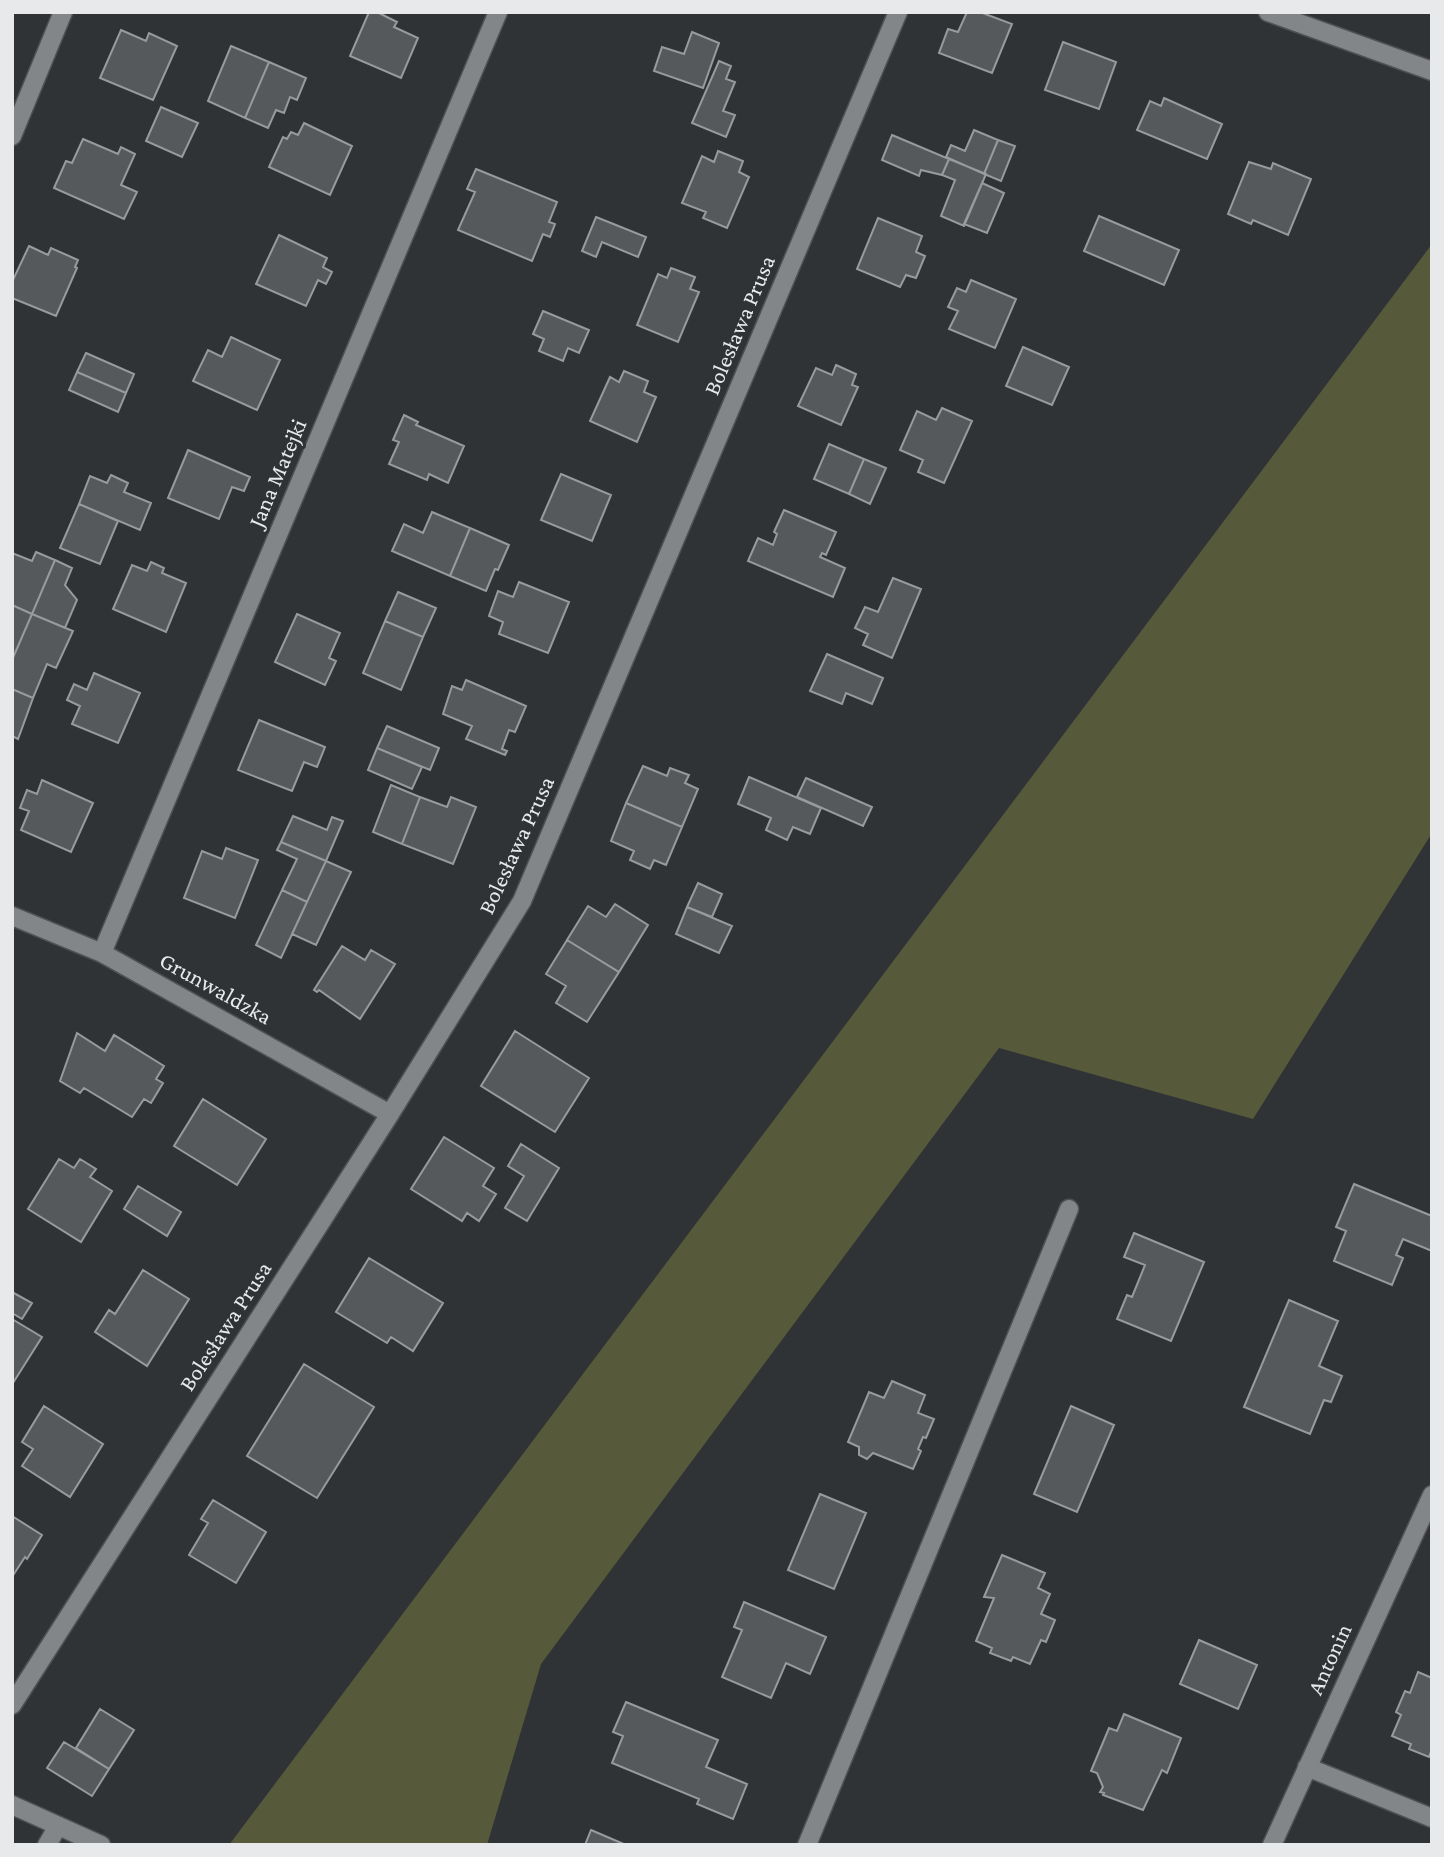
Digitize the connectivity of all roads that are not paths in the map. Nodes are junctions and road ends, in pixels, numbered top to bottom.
1 (63, 12) edge
2 (498, 12) edge
3 (898, 12) edge
4 (1268, 12) edge
5 (1432, 72) edge
6 (12, 136) edge
7 (12, 915) edge
8 (102, 953) junction
9 (390, 1114) junction
10 (1069, 1209) dead end
11 (1432, 1494) edge
12 (12, 1705) edge
13 (1307, 1767) junction
14 (12, 1805) edge
15 (1432, 1818) edge
16 (58, 1826) junction
17 (47, 1845) edge
18 (101, 1845) edge
19 (807, 1845) edge
20 (1272, 1845) edge

1 - 6 street
2 - 8 street, Jana Matejki
3 - 9 street, Bolesława Prusa
4 - 5 street
7 - 8 street, Grunwaldzka
8 - 9 street, Grunwaldzka
9 - 12 street, Bolesława Prusa
10 - 19 street
11 - 13 street, Antonin
13 - 15 street
13 - 20 street, Antonin
14 - 16 street
16 - 17 street
16 - 18 street

